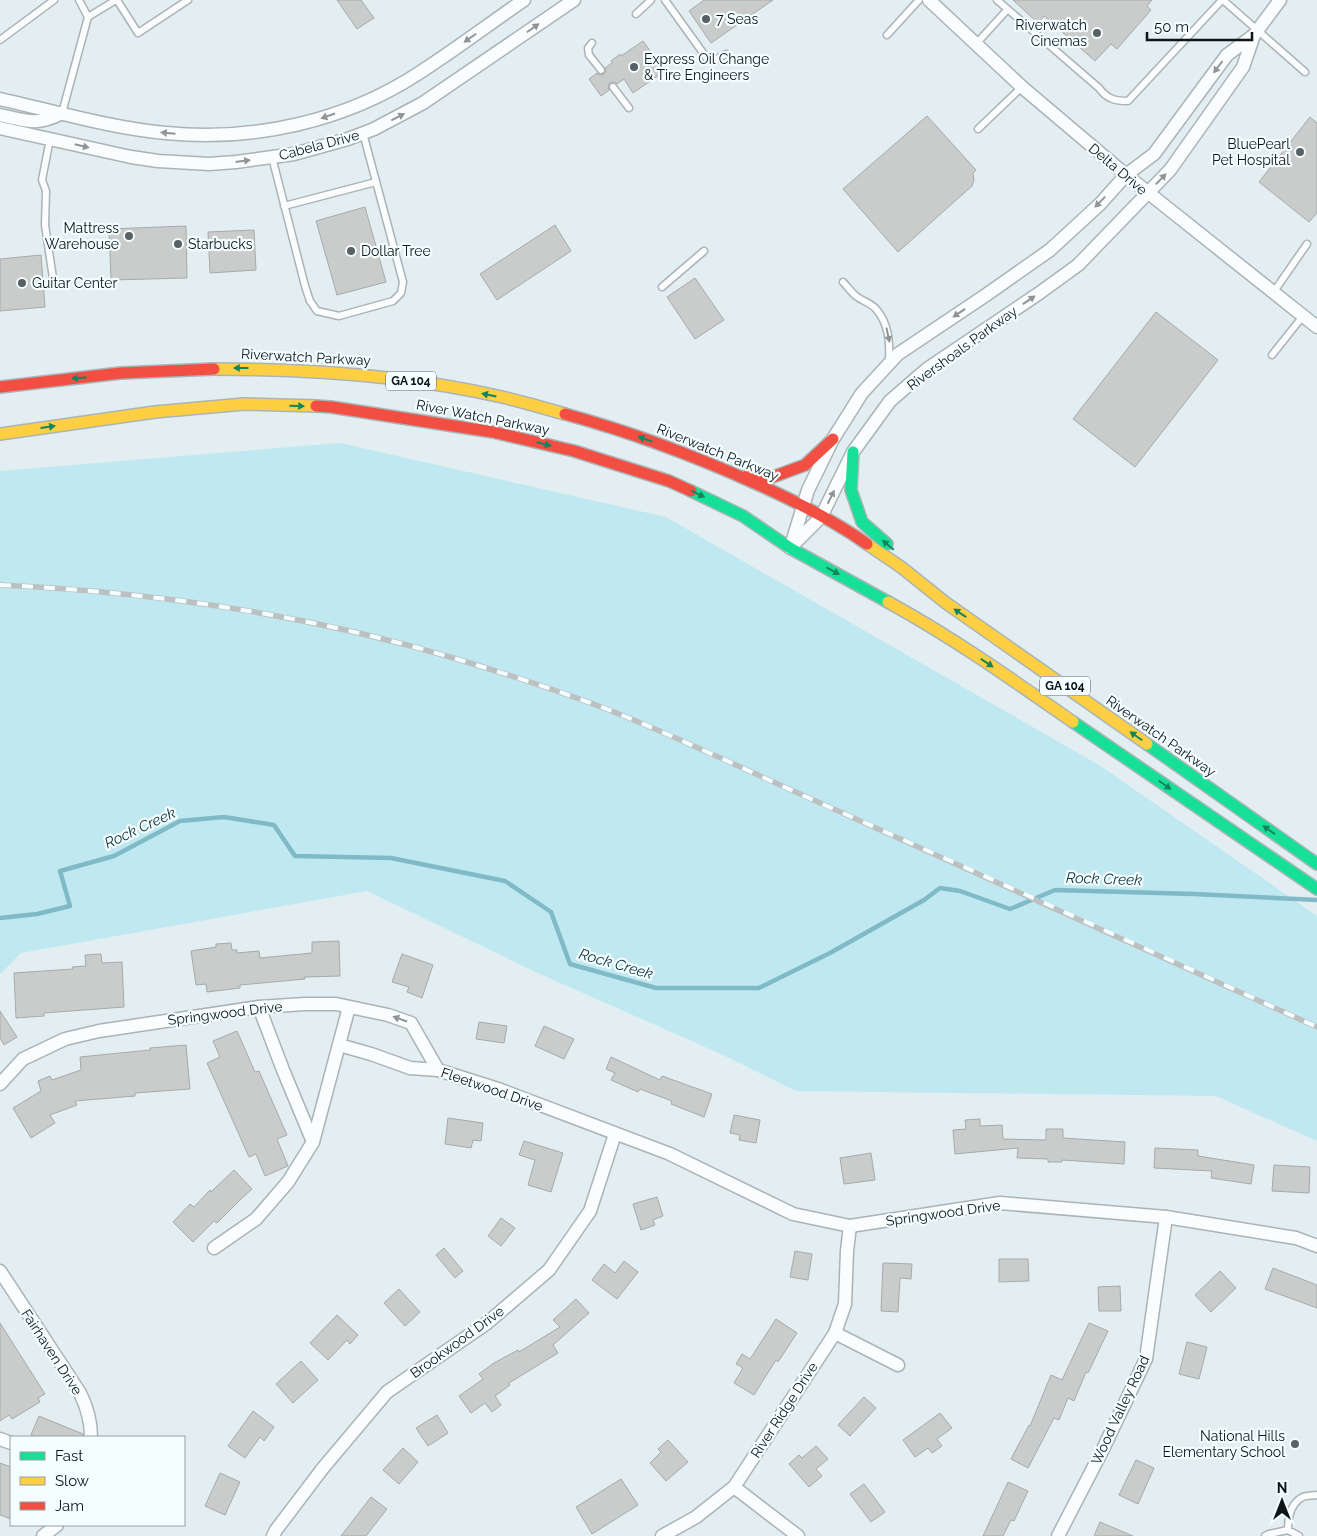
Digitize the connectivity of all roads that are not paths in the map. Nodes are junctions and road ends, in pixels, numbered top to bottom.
1 (54, 0) edge
2 (79, 0) edge
3 (116, 0) edge
4 (188, 0) edge
5 (524, 0) edge
6 (574, 0) edge
7 (651, 0) edge
8 (665, 0) edge
9 (919, 0) edge
10 (929, 0) edge
11 (997, 0) edge
12 (1222, 0) edge
13 (1280, 0) edge
14 (1007, 10) junction
15 (636, 14) dead end
16 (88, 17) junction
17 (1256, 32) junction
18 (887, 35) dead end
19 (0, 40) edge
20 (592, 43) dead end
21 (976, 44) junction
22 (726, 54) dead end
23 (601, 70) dead end
24 (1305, 72) dead end
25 (613, 87) dead end
26 (1022, 87) junction
27 (0, 99) edge
28 (629, 108) dead end
29 (62, 113) junction
30 (0, 115) edge
31 (0, 128) edge
32 (978, 129) dead end
33 (363, 133) junction
34 (50, 139) junction
35 (272, 158) junction
36 (1126, 175) junction
37 (376, 182) junction
38 (1147, 193) junction
39 (284, 206) junction
40 (1307, 244) dead end
41 (704, 251) dead end
42 (53, 278) dead end
43 (843, 282) dead end
44 (662, 287) dead end
45 (1274, 293) junction
46 (1303, 316) junction
47 (1317, 327) edge
48 (1272, 355) dead end
49 (888, 364) junction
50 (0, 387) edge
51 (0, 434) edge
52 (833, 439) junction
53 (853, 452) junction
54 (720, 467) junction
55 (803, 505) junction
56 (821, 517) junction
57 (790, 548) junction
58 (936, 580) dead end
59 (973, 608) dead end
60 (1020, 654) junction
61 (1313, 861) edge
62 (1317, 889) edge
63 (259, 1007) junction
64 (349, 1007) junction
65 (339, 1045) junction
66 (438, 1070) junction
67 (0, 1084) edge
68 (616, 1134) junction
69 (313, 1142) junction
70 (1166, 1216) junction
71 (850, 1226) junction
72 (1317, 1246) edge
73 (214, 1248) dead end
74 (0, 1271) edge
75 (835, 1332) junction
76 (898, 1365) dead end
77 (91, 1436) edge
78 (734, 1486) junction
79 (1317, 1495) edge
80 (56, 1526) edge
81 (1288, 1530) junction
82 (43, 1536) edge
83 (273, 1536) edge
84 (662, 1536) edge
85 (798, 1536) edge
86 (1058, 1536) edge
87 (1265, 1536) edge
88 (1299, 1536) edge

1 - 19 lane
2 - 16 lane
3 - 4 lane
3 - 16 lane
5 -> 29 street, Cabela Drive
33 -> 6 street, Cabela Drive
7 - 15 lane
8 - 22 lane
9 - 18 lane
10 - 21 street, Delta Drive
11 - 14 lane
12 - 14 lane
12 - 17 lane
13 - 17 street, Rivershoals Parkway
14 - 21 lane
16 - 29 lane
17 - 24 lane
17 -> 36 street, Rivershoals Parkway
38 -> 17 street, Rivershoals Parkway
20 - 23 lane
21 - 26 street, Delta Drive
25 - 28 lane
26 - 32 lane
26 - 36 street, Delta Drive
27 - 29 street, Cabela Drive
29 - 30 street
31 - 34 street, Cabela Drive
33 - 35 street, Cabela Drive
33 - 37 lane
34 -> 35 street, Cabela Drive
34 - 42 lane
35 - 39 lane
36 - 38 street, Delta Drive
36 -> 49 street, Rivershoals Parkway
37 - 39 lane
37 - 39 lane
38 - 45 street, Delta Drive
53 -> 38 street, Rivershoals Parkway
40 - 45 lane
41 - 44 lane
43 -> 49 lane
45 - 46 street, Delta Drive
46 - 47 street, Delta Drive
46 - 48 lane
49 - 52 street, Rivershoals Parkway
54 -> 50 main road, Riverwatch Parkway / GA 104
51 -> 57 main road, River Watch Parkway / GA 104
52 - 54 main road
52 - 55 street, Rivershoals Parkway
56 -> 53 street, Rivershoals Parkway
58 -> 53 main road
54 - 55 main road, Riverwatch Parkway / GA 104
55 - 56 main road, Riverwatch Parkway / GA 104
55 - 57 street, Rivershoals Parkway
56 - 57 street, Rivershoals Parkway
60 -> 56 main road, Riverwatch Parkway / GA 104
57 -> 62 main road, GA 104
59 - 60 main road
61 -> 60 main road, Riverwatch Parkway / GA 104
63 - 64 street, Springwood Drive
63 - 67 street, Springwood Drive
63 - 69 street
64 - 65 street
66 -> 64 street, Springwood Drive
65 - 66 street, Fleetwood Drive
65 - 69 street
66 - 68 street, Fleetwood Drive
68 - 71 street, Springwood Drive
68 - 83 street, Brookwood Drive
69 - 73 street
70 - 71 street, Springwood Drive
70 - 72 street, Springwood Drive
70 - 86 street, Wood Valley Road
71 - 75 street, River Ridge Drive
74 - 77 street, Fairhaven Drive
75 - 76 street
75 - 78 street, River Ridge Drive
78 - 84 street, River Ridge Drive
78 - 85 street
79 - 81 lane
80 - 82 street
81 - 87 lane
81 - 88 lane

